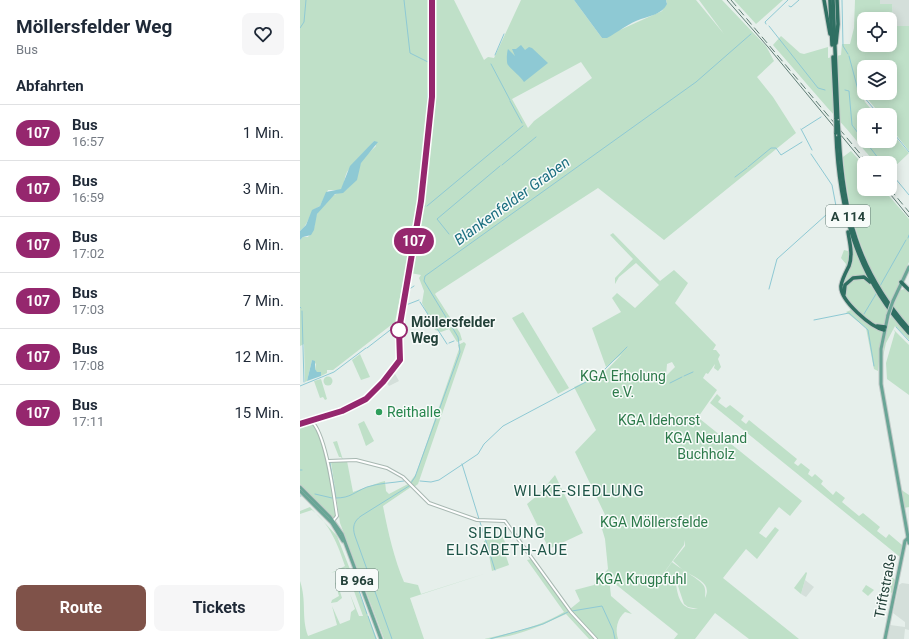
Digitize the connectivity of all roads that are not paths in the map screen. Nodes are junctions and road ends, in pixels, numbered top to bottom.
1 (824, 0) edge
2 (831, 0) edge
3 (837, 0) edge
4 (832, 47) junction
5 (835, 56) junction
6 (838, 134) junction
7 (844, 210) junction
8 (909, 267) edge
9 (900, 284) junction
10 (874, 286) junction
11 (909, 290) edge
12 (847, 301) junction
13 (885, 328) junction
14 (908, 328) edge
15 (909, 333) edge
16 (400, 360) dead end
17 (317, 420) junction
18 (311, 421) junction
19 (300, 424) edge
20 (316, 424) junction
21 (328, 461) junction
22 (300, 487) edge
23 (300, 492) edge
24 (334, 521) junction
25 (908, 538) junction
26 (909, 542) edge
27 (380, 639) edge
28 (596, 639) edge
29 (885, 639) edge

1 - 4 highway
2 - 4 highway, A 114
2 - 5 highway, A 114
3 - 5 highway
4 - 6 highway, A 114, bridge
5 - 6 highway, A 114, bridge
6 - 7 highway, A 114
6 - 14 highway, A 114
7 - 10 highway, A 114
7 - 12 highway
8 - 9 main road
9 - 11 highway
9 - 13 main road, bridge
10 - 12 highway
10 - 15 highway, A 114
12 - 13 highway
13 - 25 main road
16 - 17 street
17 - 18 street
17 - 20 street
18 - 19 street
18 - 20 street
20 - 21 street
21 - 24 street
21 - 28 street
22 - 24 main road, B 96a
23 - 27 main road, B 96a
24 - 27 main road, B 96a
25 - 26 main road
25 - 29 main road, Triftstraße

